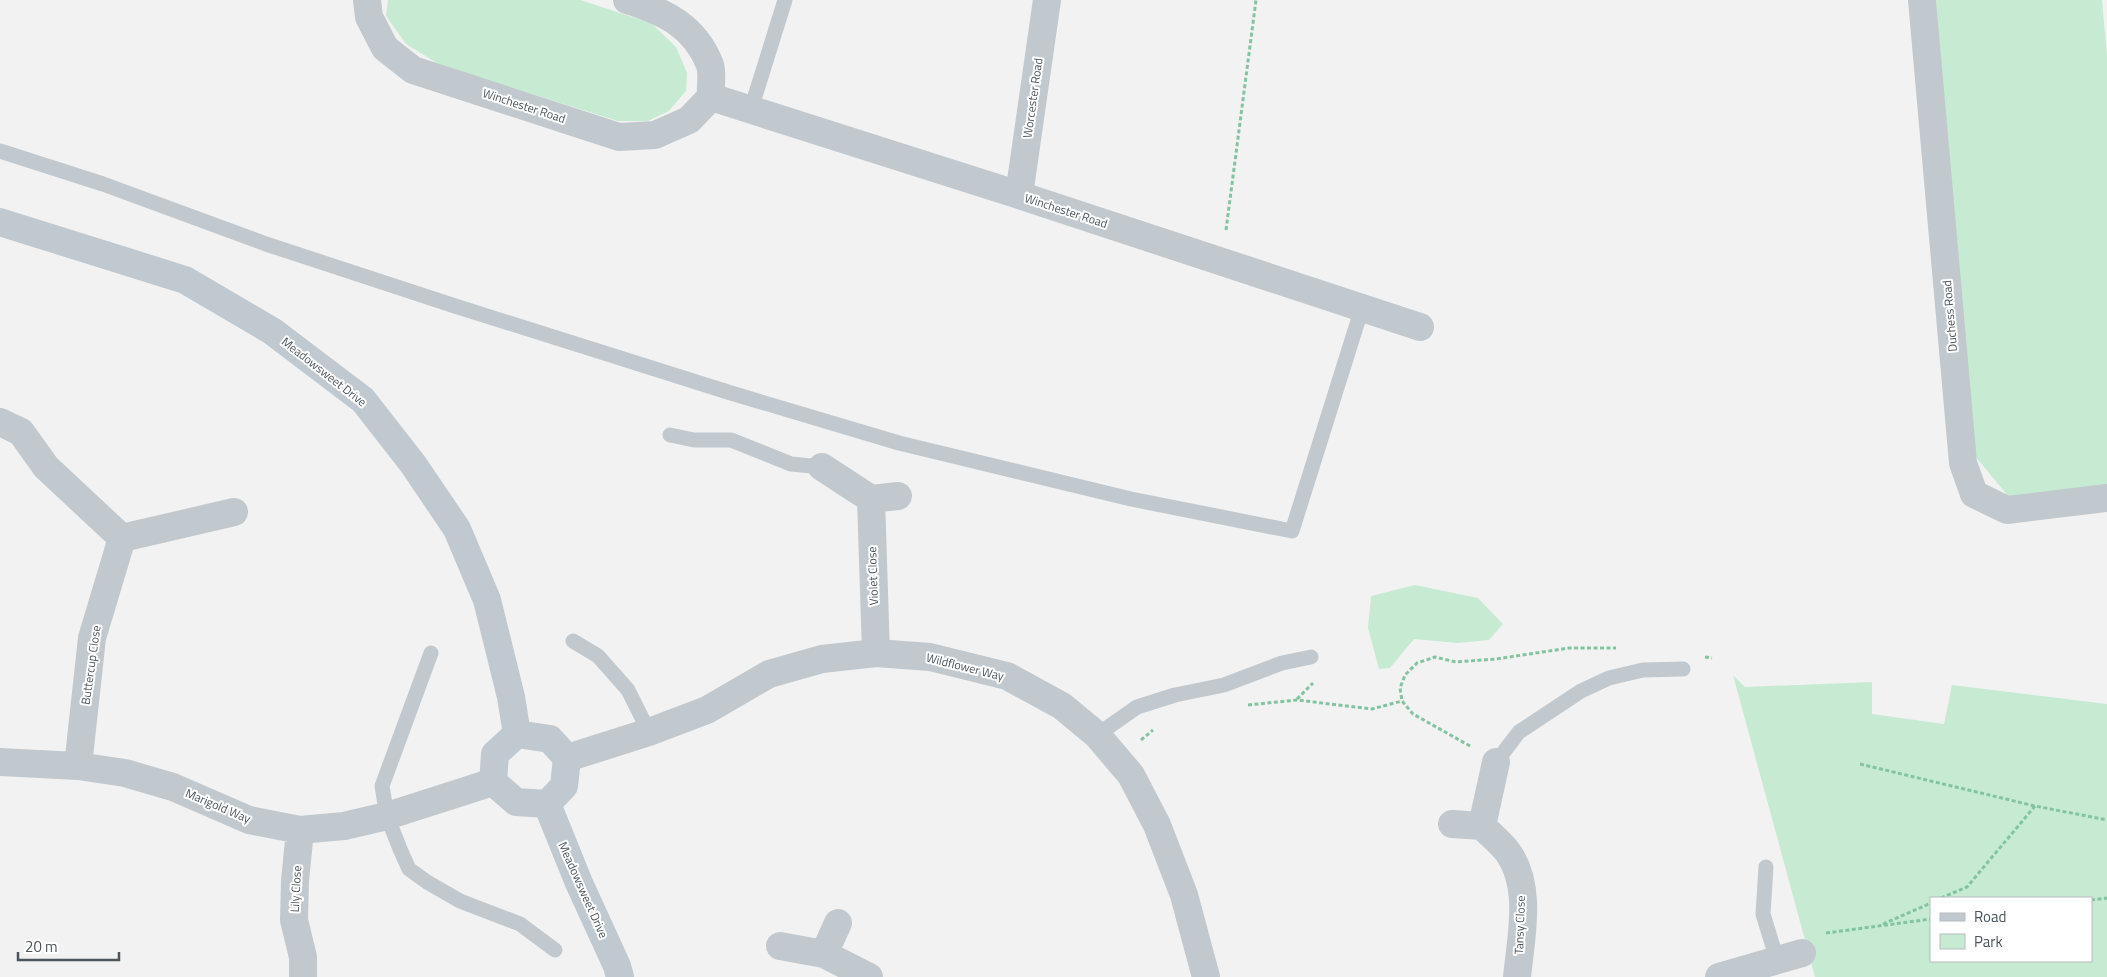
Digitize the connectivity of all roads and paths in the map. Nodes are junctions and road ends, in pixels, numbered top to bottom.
1 (367, 0) edge
2 (627, 0) edge
3 (785, 0) edge
4 (1047, 0) edge
5 (1256, 0) edge
6 (1922, 0) edge
7 (710, 97) junction
8 (751, 109) junction
9 (0, 151) edge
10 (1019, 196) junction
11 (0, 222) edge
12 (1221, 262) junction
13 (1362, 308) junction
14 (1420, 327) dead end
15 (0, 422) edge
16 (670, 435) dead end
17 (822, 467) joint
18 (898, 496) dead end
19 (2107, 498) edge
20 (871, 499) junction
21 (234, 512) dead end
22 (122, 538) junction
23 (573, 641) dead end
24 (1625, 648) dead end
25 (431, 653) dead end
26 (876, 654) junction
27 (1696, 656) dead end
28 (1311, 657) dead end
29 (1712, 658) dead end
30 (1683, 669) dead end
31 (1402, 701) junction
32 (1241, 706) dead end
33 (1156, 728) dead end
34 (649, 732) junction
35 (517, 734) junction
36 (1097, 735) junction
37 (567, 758) junction
38 (1116, 758) junction
39 (0, 762) edge
40 (1496, 762) junction
41 (1860, 764) dead end
42 (78, 766) junction
43 (492, 782) junction
44 (547, 804) junction
45 (2036, 806) junction
46 (387, 816) junction
47 (2107, 820) edge
48 (1452, 824) dead end
49 (1482, 826) junction
50 (300, 830) junction
51 (1766, 867) dead end
52 (1943, 897) edge
53 (2107, 898) edge
54 (2092, 900) edge
55 (1930, 903) edge
56 (1930, 919) edge
57 (838, 923) dead end
58 (1880, 926) junction
59 (780, 946) dead end
60 (555, 950) dead end
61 (824, 954) junction
62 (1790, 957) junction
63 (303, 977) edge
64 (620, 977) edge
65 (869, 977) edge
66 (1206, 977) edge
67 (1518, 977) edge
68 (1719, 977) edge

1 - 7 street, Winchester Road
2 - 7 street
3 - 8 lane
4 - 10 street, Worcester Road
5 - 12 path
6 - 19 street, Duchess Road
7 - 8 street, Winchester Road
8 - 10 street, Winchester Road
9 - 13 lane
10 - 12 street, Winchester Road
11 - 35 street, Meadowsweet Drive
12 - 13 street, Winchester Road
13 - 14 street, Winchester Road
15 - 22 street
16 - 17 lane
17 - 20 street
18 - 20 street
20 - 26 street, Violet Close
21 - 22 street
22 - 42 street, Buttercup Close
23 - 34 lane
24 - 31 path
25 - 46 lane
26 - 34 street, Wildflower Way
26 - 36 street, Wildflower Way
27 - 29 path
28 - 36 lane
30 - 40 lane
31 - 32 path
31 - 40 path
33 - 38 path
34 - 37 street, Wildflower Way
35 - 37 street
35 - 43 street
36 - 38 street, Wildflower Way
37 - 44 street
38 - 66 street, Wildflower Way
39 - 42 street, Marigold Way
40 - 49 street
41 - 45 path
42 - 50 street, Marigold Way
43 - 44 street
43 - 46 street, Marigold Way
44 - 64 street, Meadowsweet Drive
45 - 47 path
45 - 52 path
46 - 50 street, Marigold Way
46 - 60 lane
48 - 49 street
49 - 67 street, Tansy Close
50 - 63 street, Lily Close
51 - 62 lane
53 - 54 path
55 - 58 path
56 - 58 path
57 - 61 street
58 - 62 path
59 - 61 street
61 - 65 street
62 - 68 street

